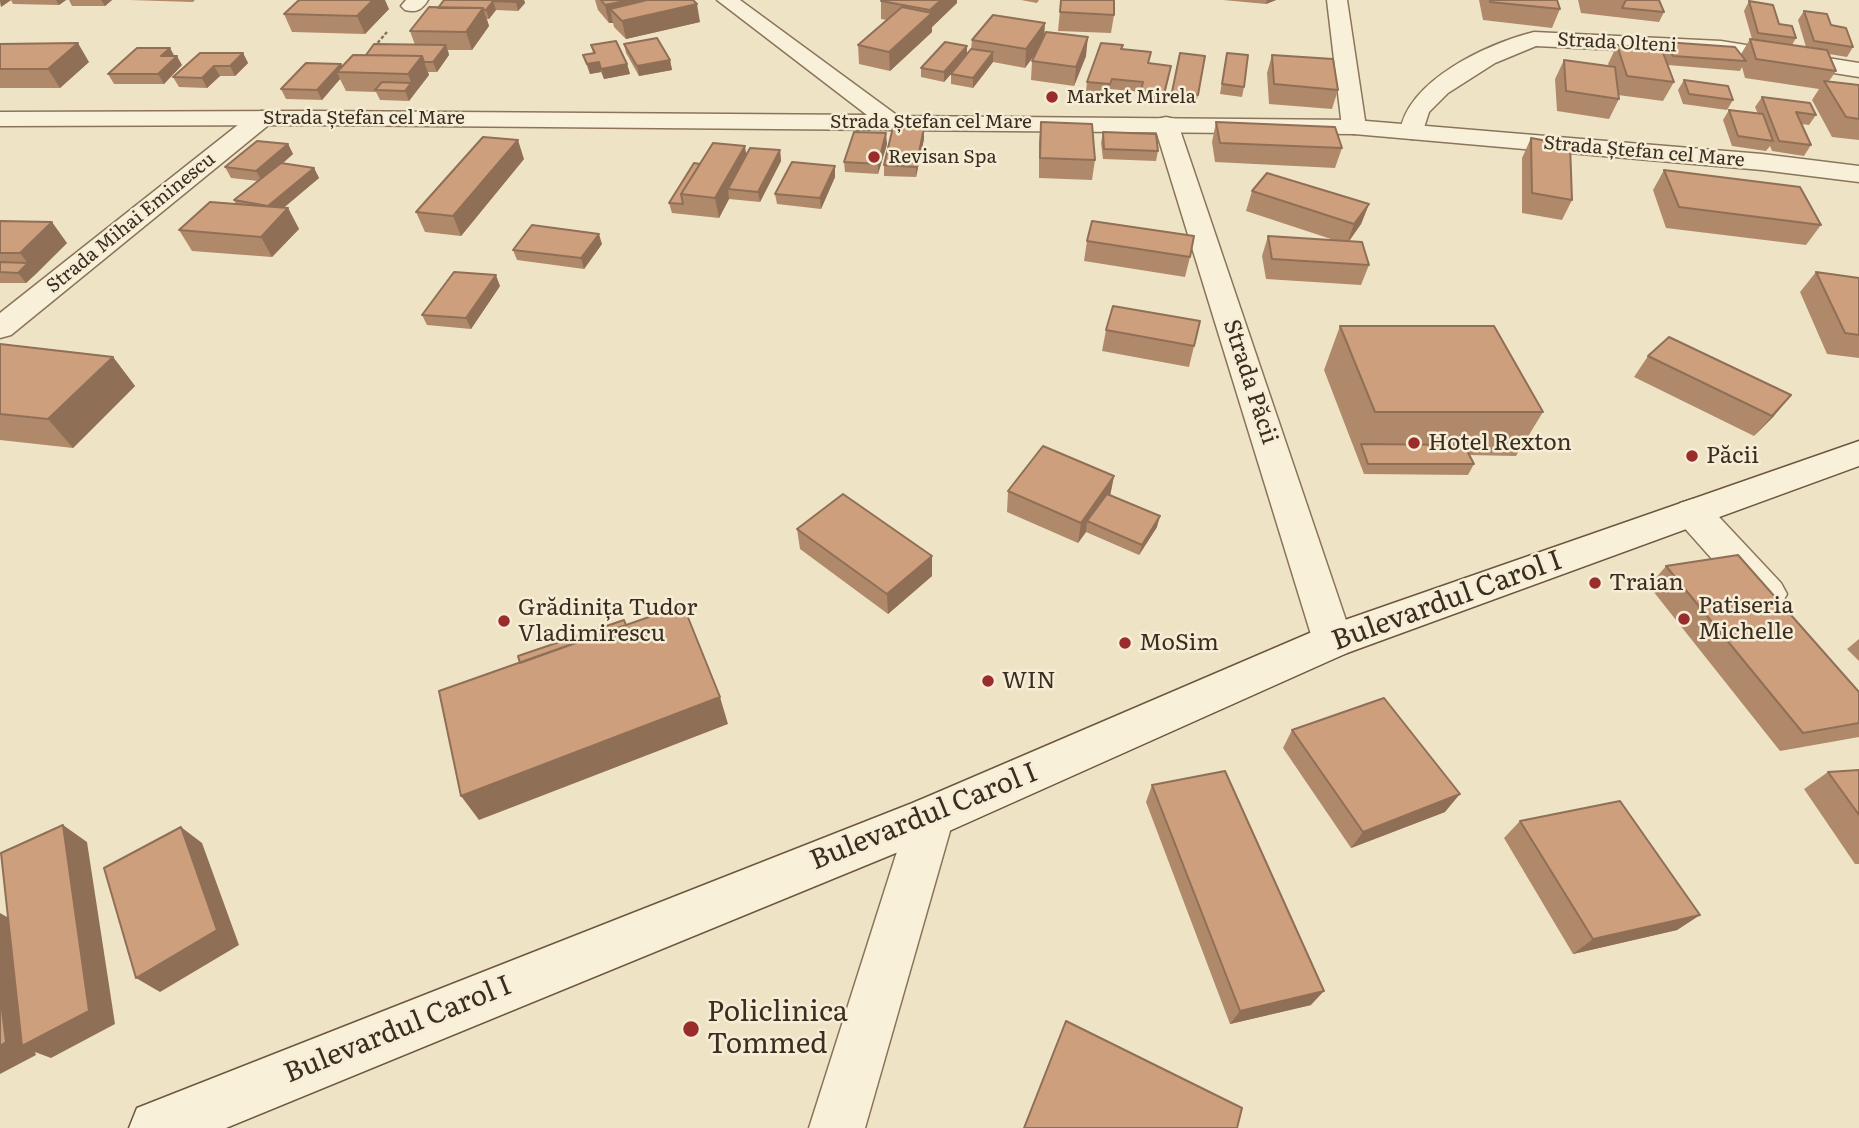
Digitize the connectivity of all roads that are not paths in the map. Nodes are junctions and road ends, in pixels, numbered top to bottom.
1 (727, 0) edge
2 (1337, 0) edge
3 (1859, 70) edge
4 (261, 118) junction
5 (0, 119) edge
6 (891, 122) junction
7 (1166, 124) junction
8 (1354, 127) junction
9 (1412, 132) junction
10 (1859, 174) edge
11 (0, 328) edge
12 (1859, 453) edge
13 (1693, 513) junction
14 (1794, 623) edge
15 (1333, 641) junction
16 (932, 817) junction
17 (157, 1128) edge
18 (837, 1128) edge

1 - 6 street
2 - 8 street
3 - 9 street, Strada Olteni
4 - 5 street, Strada Ștefan cel Mare
4 - 6 street, Strada Ștefan cel Mare
4 - 11 street, Strada Mihai Eminescu
6 - 7 street, Strada Ștefan cel Mare
7 - 8 street, Strada Ștefan cel Mare
7 - 15 street, Strada Păcii
8 - 9 street, Strada Ștefan cel Mare
9 - 10 street, Strada Ștefan cel Mare
12 - 13 street, Bulevardul Carol I
13 - 14 street
13 - 15 street, Bulevardul Carol I
15 - 16 street, Bulevardul Carol I
16 - 17 street, Bulevardul Carol I
16 - 18 street

